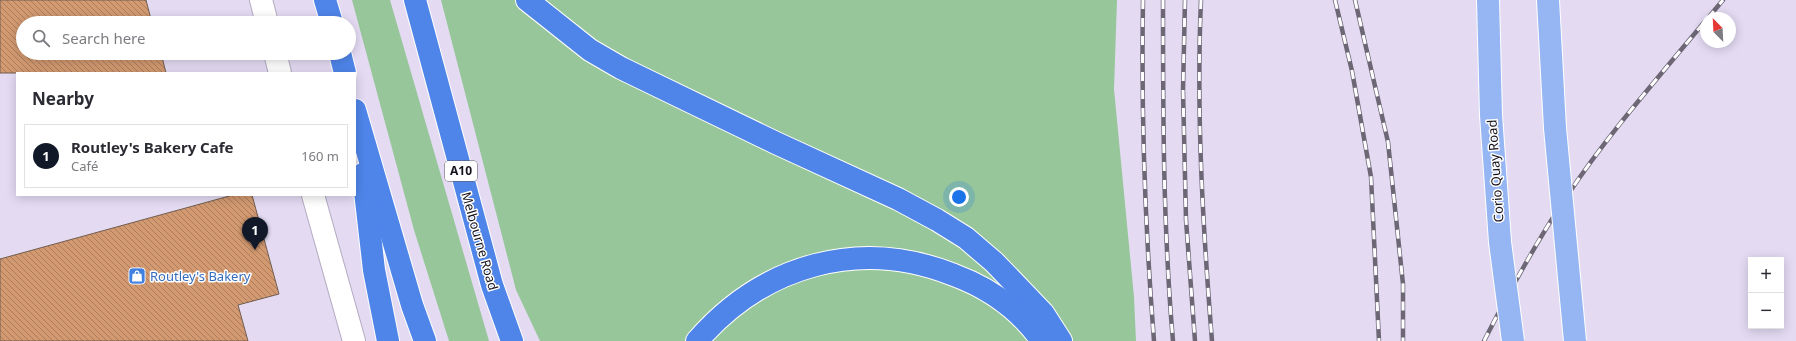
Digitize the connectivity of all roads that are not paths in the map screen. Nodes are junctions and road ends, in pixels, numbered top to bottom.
1 (261, 0) edge
2 (326, 0) edge
3 (415, 0) edge
4 (527, 0) edge
5 (1488, 0) edge
6 (1549, 4) edge
7 (265, 16) edge
8 (330, 16) edge
9 (277, 60) edge
10 (342, 60) edge
11 (280, 72) edge
12 (345, 72) edge
13 (356, 113) edge
14 (313, 196) edge
15 (354, 341) edge
16 (388, 341) edge
17 (425, 341) edge
18 (512, 341) edge
19 (697, 341) edge
20 (1042, 341) edge
21 (1061, 341) edge
22 (1513, 341) edge
23 (1575, 341) edge

1 - 7 street
2 - 8 highway
3 - 18 highway, Melbourne Road / A10
4 - 21 highway
5 - 22 main road, Corio Quay Road, bridge
6 - 23 main road, bridge
9 - 11 street
10 - 12 highway
13 - 16 highway
13 - 17 highway
14 - 15 street
19 - 20 highway

